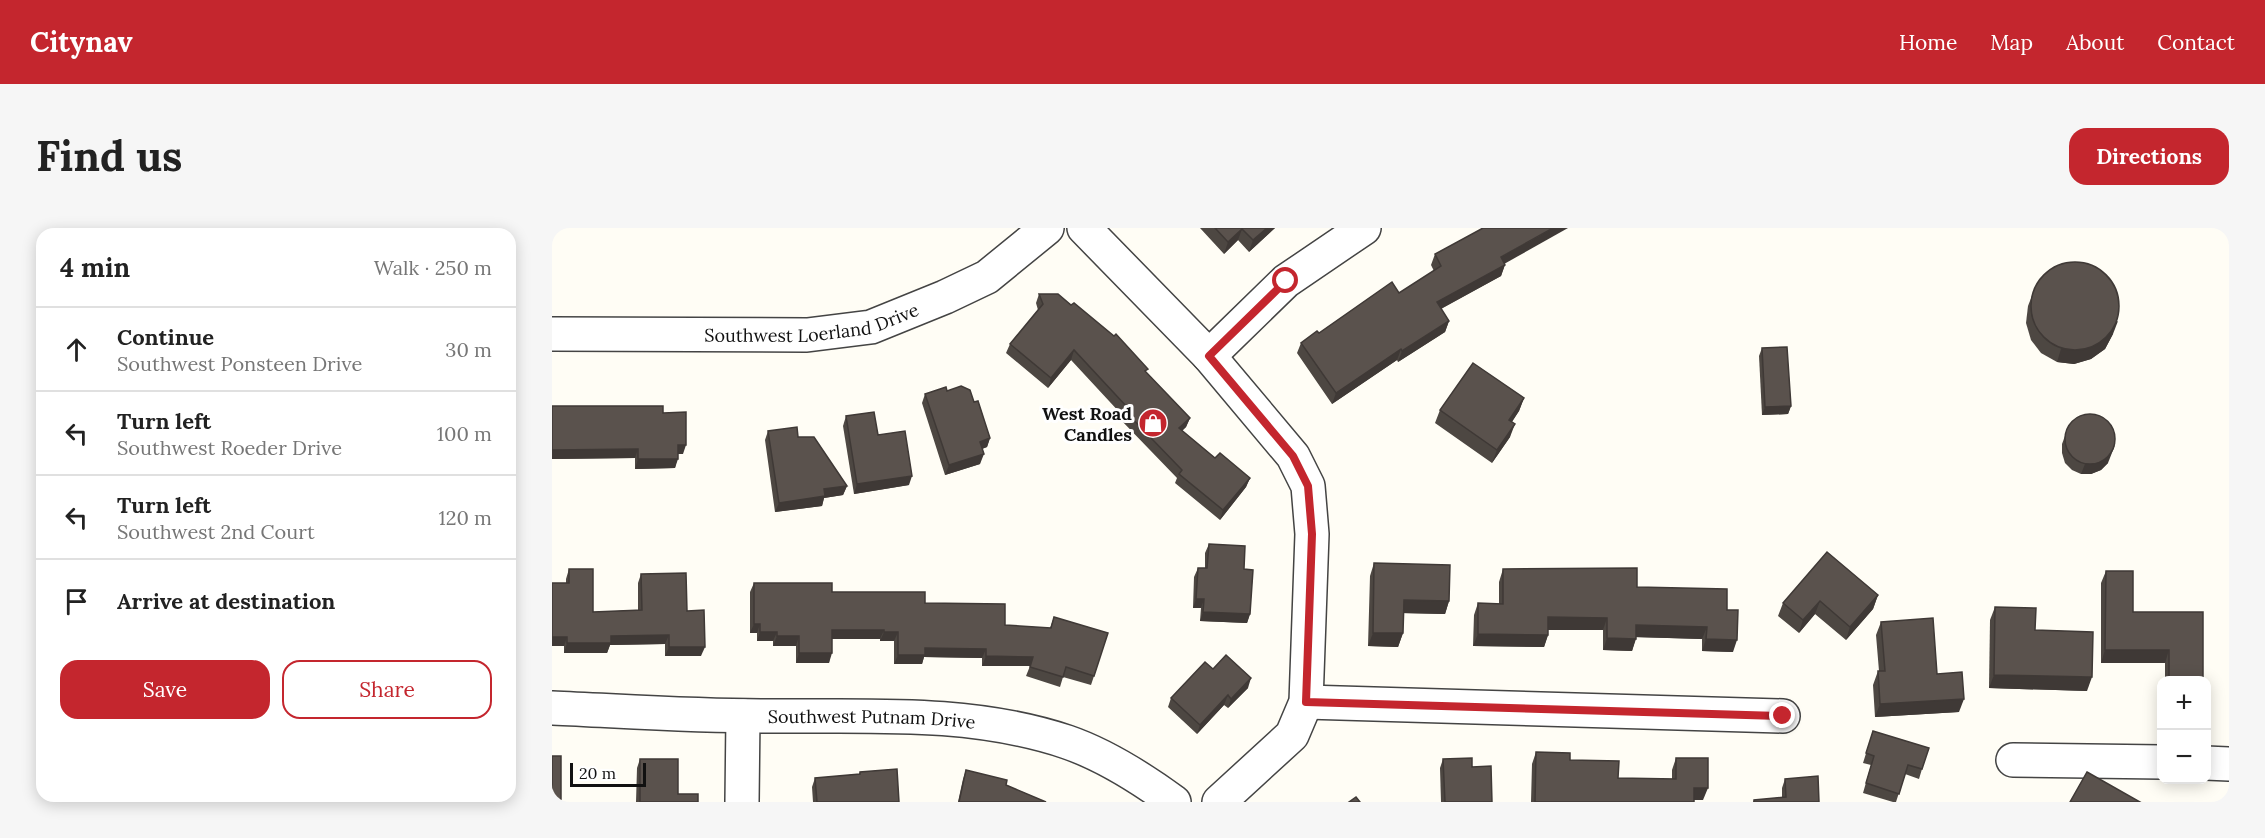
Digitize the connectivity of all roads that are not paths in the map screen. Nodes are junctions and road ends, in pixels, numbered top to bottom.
1 (1047, 228) edge
2 (1084, 228) edge
3 (1364, 228) edge
4 (552, 334) edge
5 (1209, 356) junction
6 (1306, 702) junction
7 (552, 708) edge
8 (743, 716) junction
9 (1783, 716) dead end
10 (2013, 760) dead end
11 (2157, 762) edge
12 (2211, 763) edge
13 (2229, 764) edge
14 (742, 802) edge
15 (1174, 802) edge
16 (1219, 802) edge

1 - 4 street, Southwest Loerland Drive
2 - 5 street
3 - 5 street
5 - 6 street
6 - 9 street
6 - 16 street
7 - 8 street, Southwest Putnam Drive
8 - 14 street
8 - 15 street, Southwest Putnam Drive
10 - 11 street
12 - 13 street

